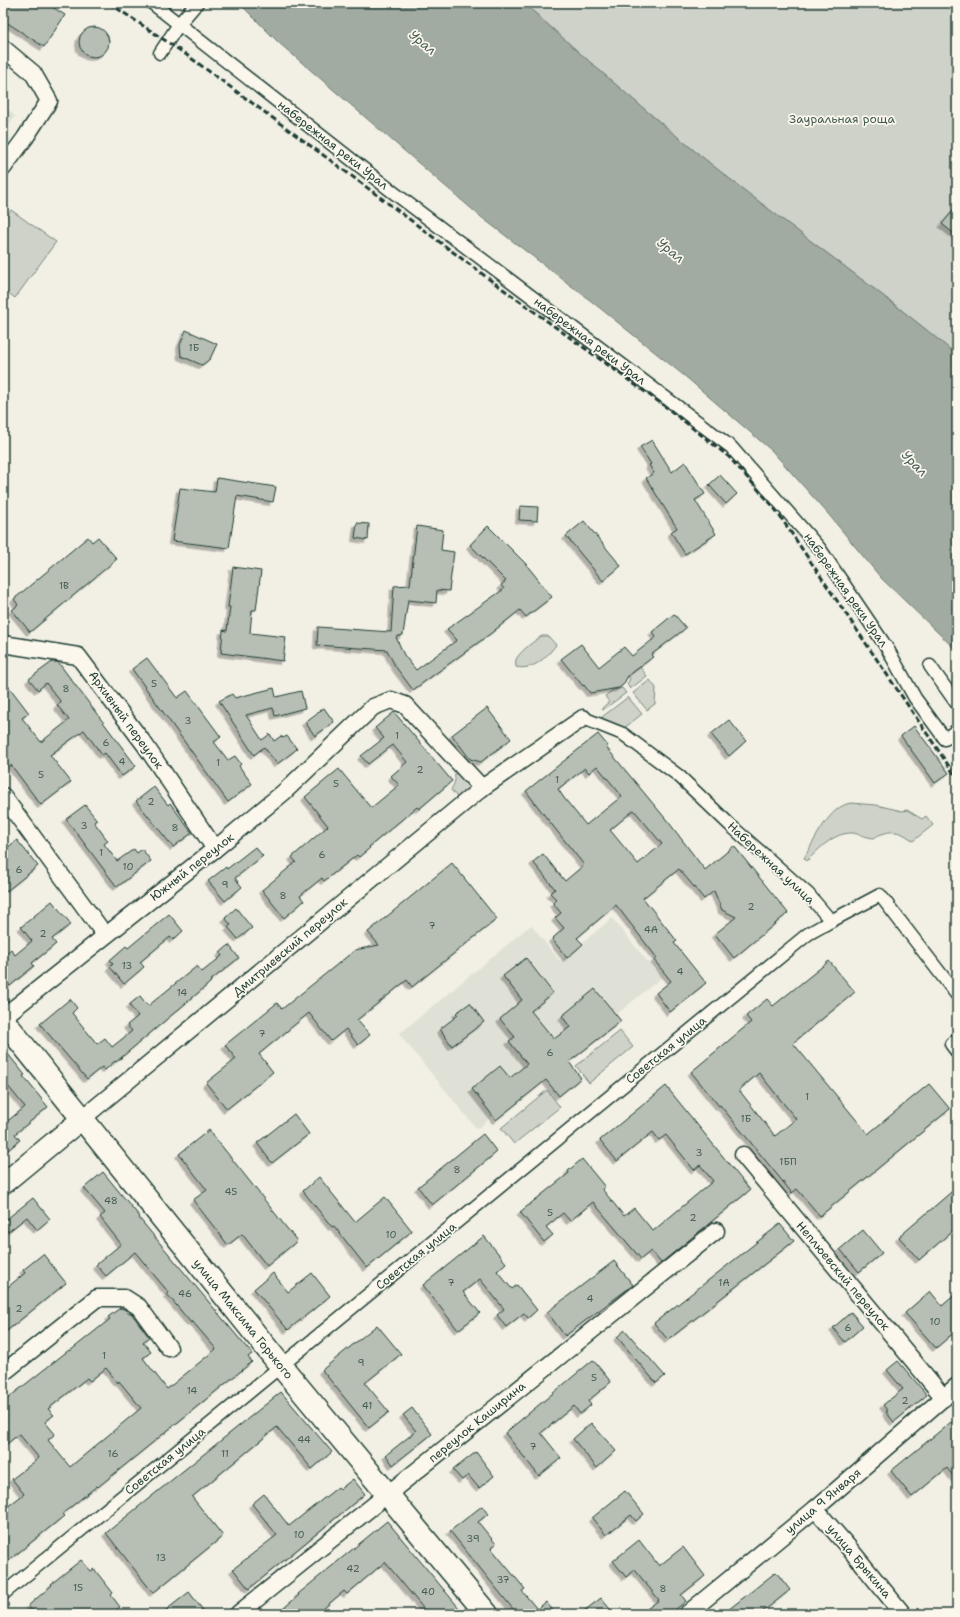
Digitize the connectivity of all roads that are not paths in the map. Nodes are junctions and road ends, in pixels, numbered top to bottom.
1 (152, 3) edge
2 (197, 3) edge
3 (179, 24) junction
4 (3, 48) edge
5 (160, 53) dead end
6 (3, 168) edge
7 (3, 644) edge
8 (930, 666) dead end
9 (957, 704) edge
10 (583, 718) joint
11 (957, 730) edge
12 (482, 788) junction
13 (3, 796) edge
14 (215, 849) junction
15 (831, 921) junction
16 (105, 935) junction
17 (957, 995) edge
18 (3, 1018) edge
19 (957, 1039) edge
20 (957, 1052) edge
21 (83, 1118) junction
22 (743, 1155) dead end
23 (3, 1184) edge
24 (716, 1231) dead end
25 (169, 1348) dead end
26 (281, 1366) junction
27 (3, 1373) edge
28 (957, 1386) edge
29 (944, 1398) junction
30 (387, 1494) junction
31 (815, 1509) junction
32 (3, 1594) edge
33 (238, 1614) edge
34 (487, 1614) edge
35 (687, 1614) edge
36 (903, 1614) edge

1 - 3 street, набережная реки Урал
2 - 3 street
3 - 5 street
3 - 11 street, набережная реки Урал
4 - 6 street
7 - 14 street, Архивный переулок
8 - 9 street
10 - 12 street, Дмитриевский переулок
10 - 15 street, Набережная улица
12 - 14 street, Южный переулок
12 - 21 street, Дмитриевский переулок
13 - 16 street
14 - 16 street, Южный переулок
15 - 17 street
15 - 26 street, Советская улица
16 - 18 street, Южный переулок
18 - 21 main road, улица Максима Горького
19 - 20 street
21 - 23 street, Дмитриевский переулок
21 - 26 main road, улица Максима Горького
22 - 29 street, Неплюевский переулок
24 - 30 street, переулок Каширина
25 - 27 street
26 - 30 main road, улица Максима Горького
26 - 32 street, Советская улица
28 - 29 street, улица 9 Января
29 - 31 street, улица 9 Января
30 - 33 street, переулок Каширина
30 - 34 main road, улица Максима Горького
31 - 35 street, улица 9 Января
31 - 36 street, улица Брыкина

